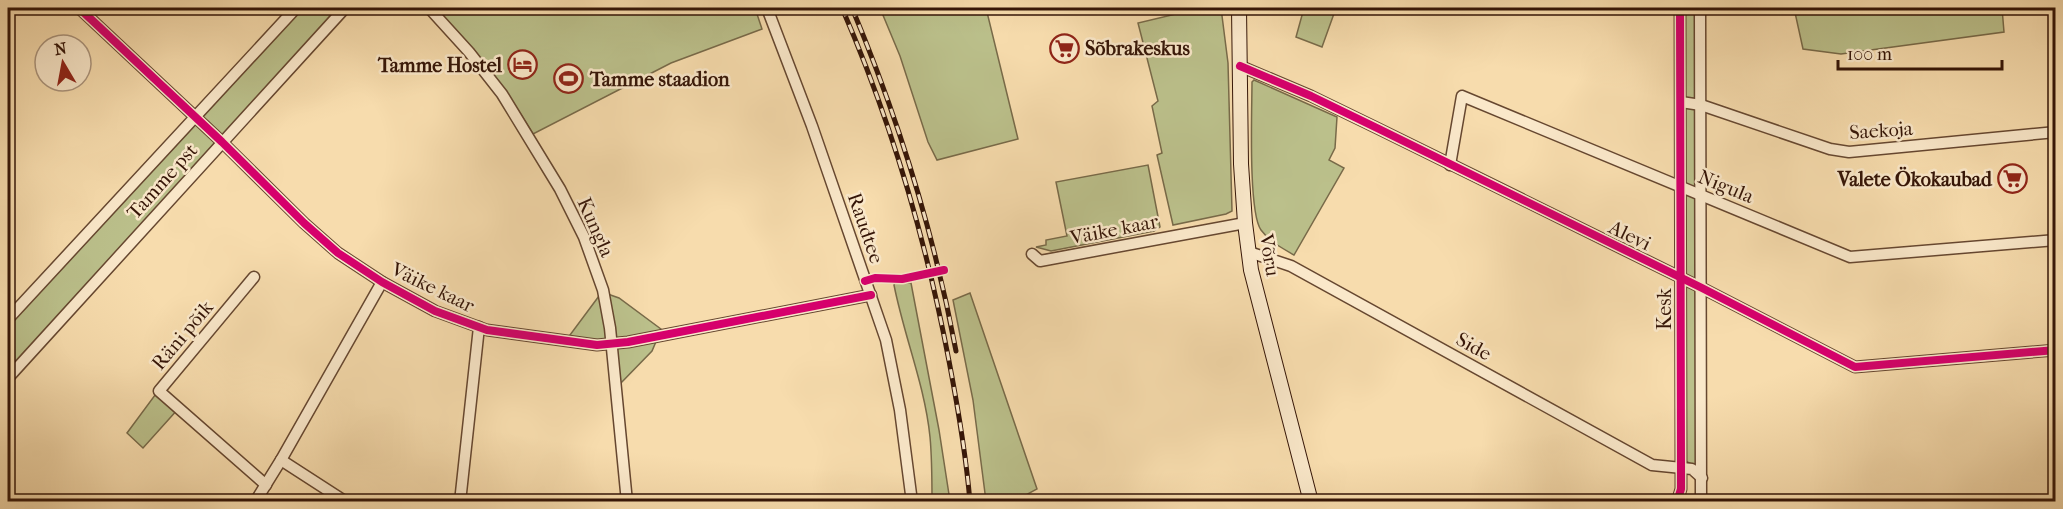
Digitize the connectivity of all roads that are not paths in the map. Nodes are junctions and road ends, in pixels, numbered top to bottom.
1 (80, 8) edge
2 (296, 8) edge
3 (345, 8) edge
4 (429, 8) edge
5 (766, 8) edge
6 (1239, 8) edge
7 (1680, 8) edge
8 (1700, 8) edge
9 (1240, 66) junction
10 (1681, 102) junction
11 (1701, 105) junction
12 (195, 117) junction
13 (2055, 132) edge
14 (222, 142) junction
15 (1450, 165) junction
16 (1681, 188) junction
17 (1701, 195) junction
18 (1245, 223) junction
19 (2055, 240) edge
20 (1249, 252) junction
21 (1032, 255) dead end
22 (254, 276) dead end
23 (1680, 278) junction
24 (382, 282) junction
25 (1702, 288) junction
26 (871, 295) junction
27 (8, 319) edge
28 (479, 327) junction
29 (612, 344) junction
30 (2055, 350) edge
31 (8, 378) edge
32 (281, 460) junction
33 (1681, 466) junction
34 (1702, 478) junction
35 (266, 485) junction
36 (255, 501) edge
37 (346, 501) edge
38 (460, 501) edge
39 (627, 501) edge
40 (912, 501) edge
41 (1311, 501) edge
42 (1677, 501) edge
43 (1701, 501) edge

1 - 12 street, Väike kaar
2 - 12 street, Tamme pst
3 - 14 street, Tamme pst
4 - 29 street, Kungla
5 - 26 street, Raudtee
6 - 9 main road, Võru
7 - 10 street, Kesk
8 - 11 street, Kesk
9 - 15 street, Alevi
9 - 18 main road, Võru
10 - 11 street, Saekoja
10 - 16 street, Kesk
11 - 13 street, Saekoja
11 - 17 street, Kesk
12 - 14 street, Väike kaar
12 - 27 street, Tamme pst
14 - 24 street, Väike kaar
14 - 31 street, Tamme pst
15 - 16 street, Nigula
15 - 23 street, Alevi
16 - 17 street, Nigula
16 - 23 street, Kesk
17 - 19 street, Nigula
17 - 25 street, Kesk
18 - 20 main road, Võru
18 - 21 street, Väike kaar
20 - 33 street, Side
20 - 41 main road, Võru
22 - 35 street, Räni põik
23 - 25 street, Alevi
23 - 33 street, Kesk
24 - 28 street, Väike kaar
24 - 32 street
25 - 30 street, Alevi
25 - 34 street, Kesk
26 - 29 street, Väike kaar
26 - 40 street, Raudtee
28 - 29 street, Väike kaar
28 - 38 street
29 - 39 street, Kungla
32 - 35 street
32 - 37 street
33 - 34 street
33 - 42 street, Kesk
34 - 43 street, Kesk
35 - 36 street

